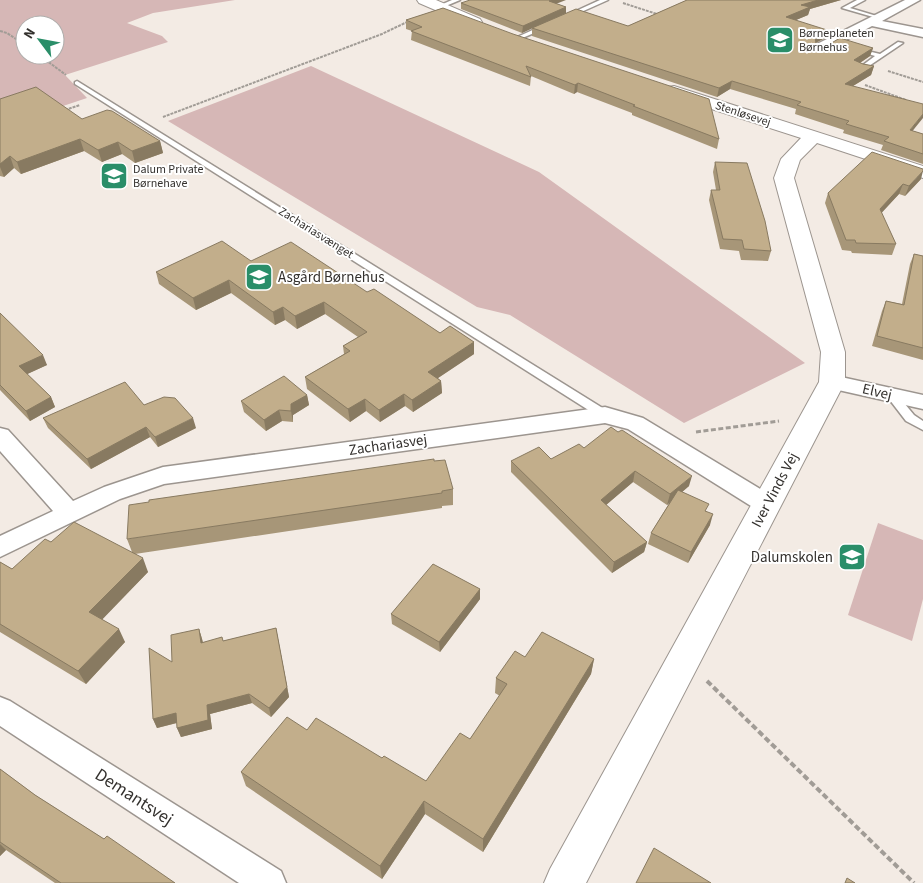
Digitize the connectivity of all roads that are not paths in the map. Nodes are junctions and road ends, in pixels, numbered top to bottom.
1 (457, 0) edge
2 (605, 0) edge
3 (862, 0) edge
4 (914, 0) edge
5 (431, 3) edge
6 (562, 19) edge
7 (874, 20) junction
8 (553, 23) edge
9 (923, 33) edge
10 (518, 38) junction
11 (900, 43) dead end
12 (849, 46) edge
13 (546, 47) edge
14 (820, 48) edge
15 (881, 56) junction
16 (862, 69) edge
17 (77, 83) road end
18 (657, 85) edge
19 (813, 137) junction
20 (923, 172) edge
21 (832, 382) junction
22 (891, 395) junction
23 (923, 402) edge
24 (606, 415) junction
25 (923, 426) edge
26 (0, 436) edge
27 (768, 504) junction
28 (69, 513) junction
29 (0, 547) edge
30 (0, 710) edge
31 (269, 883) edge
32 (564, 883) edge

1 - 5 lane
2 - 6 lane
3 - 7 lane
4 - 7 street
5 - 10 street
7 - 9 street
7 - 14 street
8 - 10 lane
10 - 13 street
11 - 15 lane
12 - 15 lane
15 - 16 lane
17 - 24 lane, Zachariasvænget
18 - 19 street, Stenløsevej
19 - 20 street, Stenløsevej
19 - 21 street, Iver Vinds Vej
21 - 22 street, Elvej
21 - 27 street, Iver Vinds Vej
22 - 23 street, Elvej
22 - 25 lane
24 - 27 street, Zachariasvej
24 - 28 street, Zachariasvej
26 - 28 street
27 - 32 street, Iver Vinds Vej
28 - 29 street, Zachariasvej
30 - 31 street, Demantsvej

